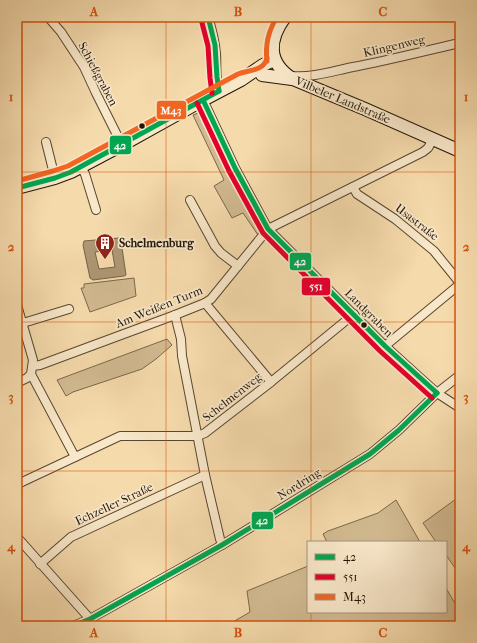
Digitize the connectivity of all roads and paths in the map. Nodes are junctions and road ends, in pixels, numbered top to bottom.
1 (48, 17) edge
2 (208, 17) edge
3 (285, 17) edge
4 (460, 43) edge
5 (274, 60) junction
6 (333, 72) junction
7 (262, 75) junction
8 (290, 78) junction
9 (241, 80) junction
10 (319, 90) junction
11 (219, 91) junction
12 (203, 100) junction
13 (433, 139) junction
14 (46, 142) dead end
15 (122, 145) junction
16 (460, 150) edge
17 (82, 167) junction
18 (55, 178) junction
19 (353, 187) junction
20 (17, 188) edge
21 (190, 200) dead end
22 (96, 210) dead end
23 (268, 229) junction
24 (238, 266) junction
25 (460, 283) edge
26 (205, 302) junction
27 (17, 305) edge
28 (69, 309) dead end
29 (354, 314) junction
30 (175, 315) junction
31 (23, 324) junction
32 (385, 346) junction
33 (32, 370) junction
34 (460, 375) edge
35 (271, 382) junction
36 (17, 383) edge
37 (437, 393) junction
38 (460, 408) edge
39 (198, 436) junction
40 (75, 457) junction
41 (205, 475) junction
42 (17, 485) edge
43 (17, 537) edge
44 (222, 545) junction
45 (40, 564) junction
46 (90, 619) junction
47 (73, 626) edge

1 - 15 street, Schießgraben
2 - 11 street
3 - 5 street
4 - 6 street, Klingenweg
5 - 7 street
5 - 8 street, Vilbeler Landstraße
5 - 9 street
6 - 8 street, Klingenweg
6 - 10 street, Klingenweg
7 - 8 street
7 - 9 street
8 - 10 street, Vilbeler Landstraße
9 - 11 street
10 - 13 street, Vilbeler Landstraße
11 - 12 street
12 - 15 street
12 - 23 street, Landgraben
13 - 16 street, Vilbeler Landstraße
13 - 19 street, Am Weißen Turm
14 - 18 street
15 - 17 street
17 - 18 street
17 - 22 street
18 - 20 street
19 - 23 street, Am Weißen Turm
19 - 25 street, Usastraße
21 - 24 street
23 - 24 street, Am Weißen Turm
23 - 29 street, Landgraben
24 - 26 street, Am Weißen Turm
25 - 32 street
26 - 30 street, Am Weißen Turm
26 - 35 street
27 - 31 street
28 - 31 street
29 - 32 street, Landgraben
29 - 35 street, Schelmenweg
30 - 33 street, Am Weißen Turm
30 - 39 street
31 - 33 street
32 - 37 street, Landgraben
33 - 36 street, Am Weißen Turm
33 - 40 street
34 - 37 street, Nordring
35 - 39 street, Schelmenweg
37 - 38 street, Landgraben
37 - 44 street, Nordring
39 - 40 street, Schelmenweg
39 - 41 street
40 - 42 street, Schelmenweg
41 - 44 street
41 - 45 street, Echzeller Straße
43 - 45 street
44 - 46 street, Nordring
45 - 46 street
46 - 47 street, Nordring

